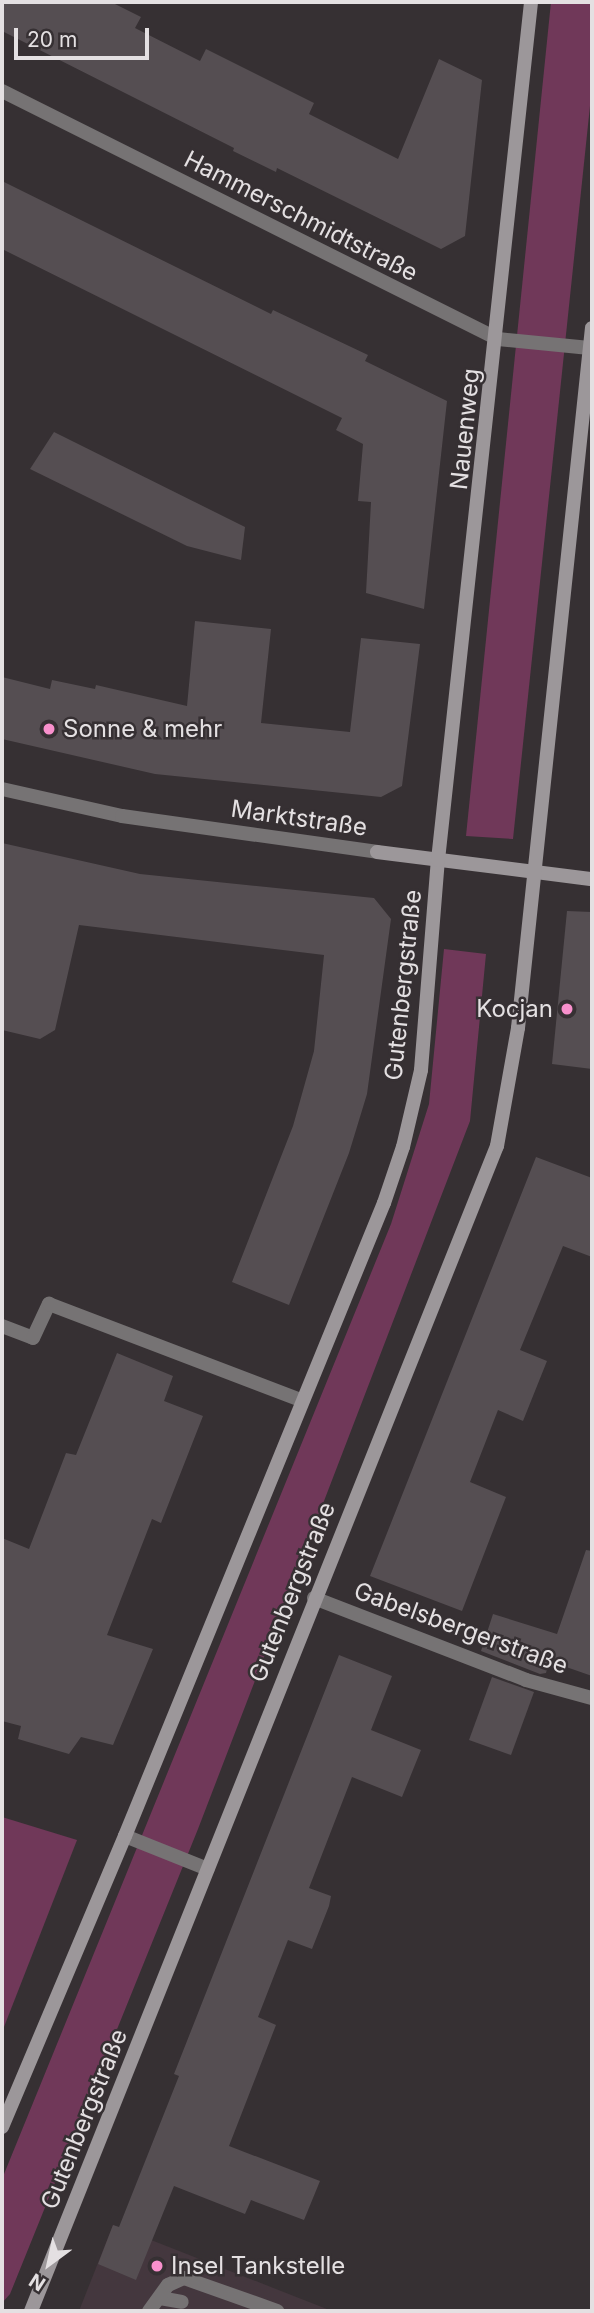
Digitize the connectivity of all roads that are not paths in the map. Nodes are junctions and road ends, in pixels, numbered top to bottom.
1 (531, 2) edge
2 (2, 91) edge
3 (592, 328) edge
4 (498, 340) junction
5 (590, 348) junction
6 (2, 789) edge
7 (438, 860) junction
8 (534, 873) junction
9 (592, 879) edge
10 (2, 1326) edge
11 (302, 1400) junction
12 (314, 1598) junction
13 (592, 1698) edge
14 (125, 1836) junction
15 (208, 1869) junction
16 (2, 2127) edge
17 (160, 2298) junction
18 (183, 2302) dead end
19 (31, 2311) edge
20 (149, 2311) edge
21 (277, 2311) edge

1 - 4 street, Nauenweg
2 - 4 street, Hammerschmidtstraße
3 - 5 street
4 - 5 street, Hammerschmidtstraße
4 - 7 street, Nauenweg
5 - 8 street
6 - 7 street, Marktstraße
7 - 8 street, Marktstraße
7 - 11 street, Gutenbergstraße
8 - 9 street, Marktstraße
8 - 12 street, Gutenbergstraße
10 - 11 street
11 - 14 street, Gutenbergstraße
12 - 13 street, Gabelsbergerstraße
12 - 15 street, Gutenbergstraße
14 - 15 street
14 - 16 street, Gutenbergstraße
15 - 19 street, Gutenbergstraße
17 - 18 street
17 - 20 street
17 - 21 street

